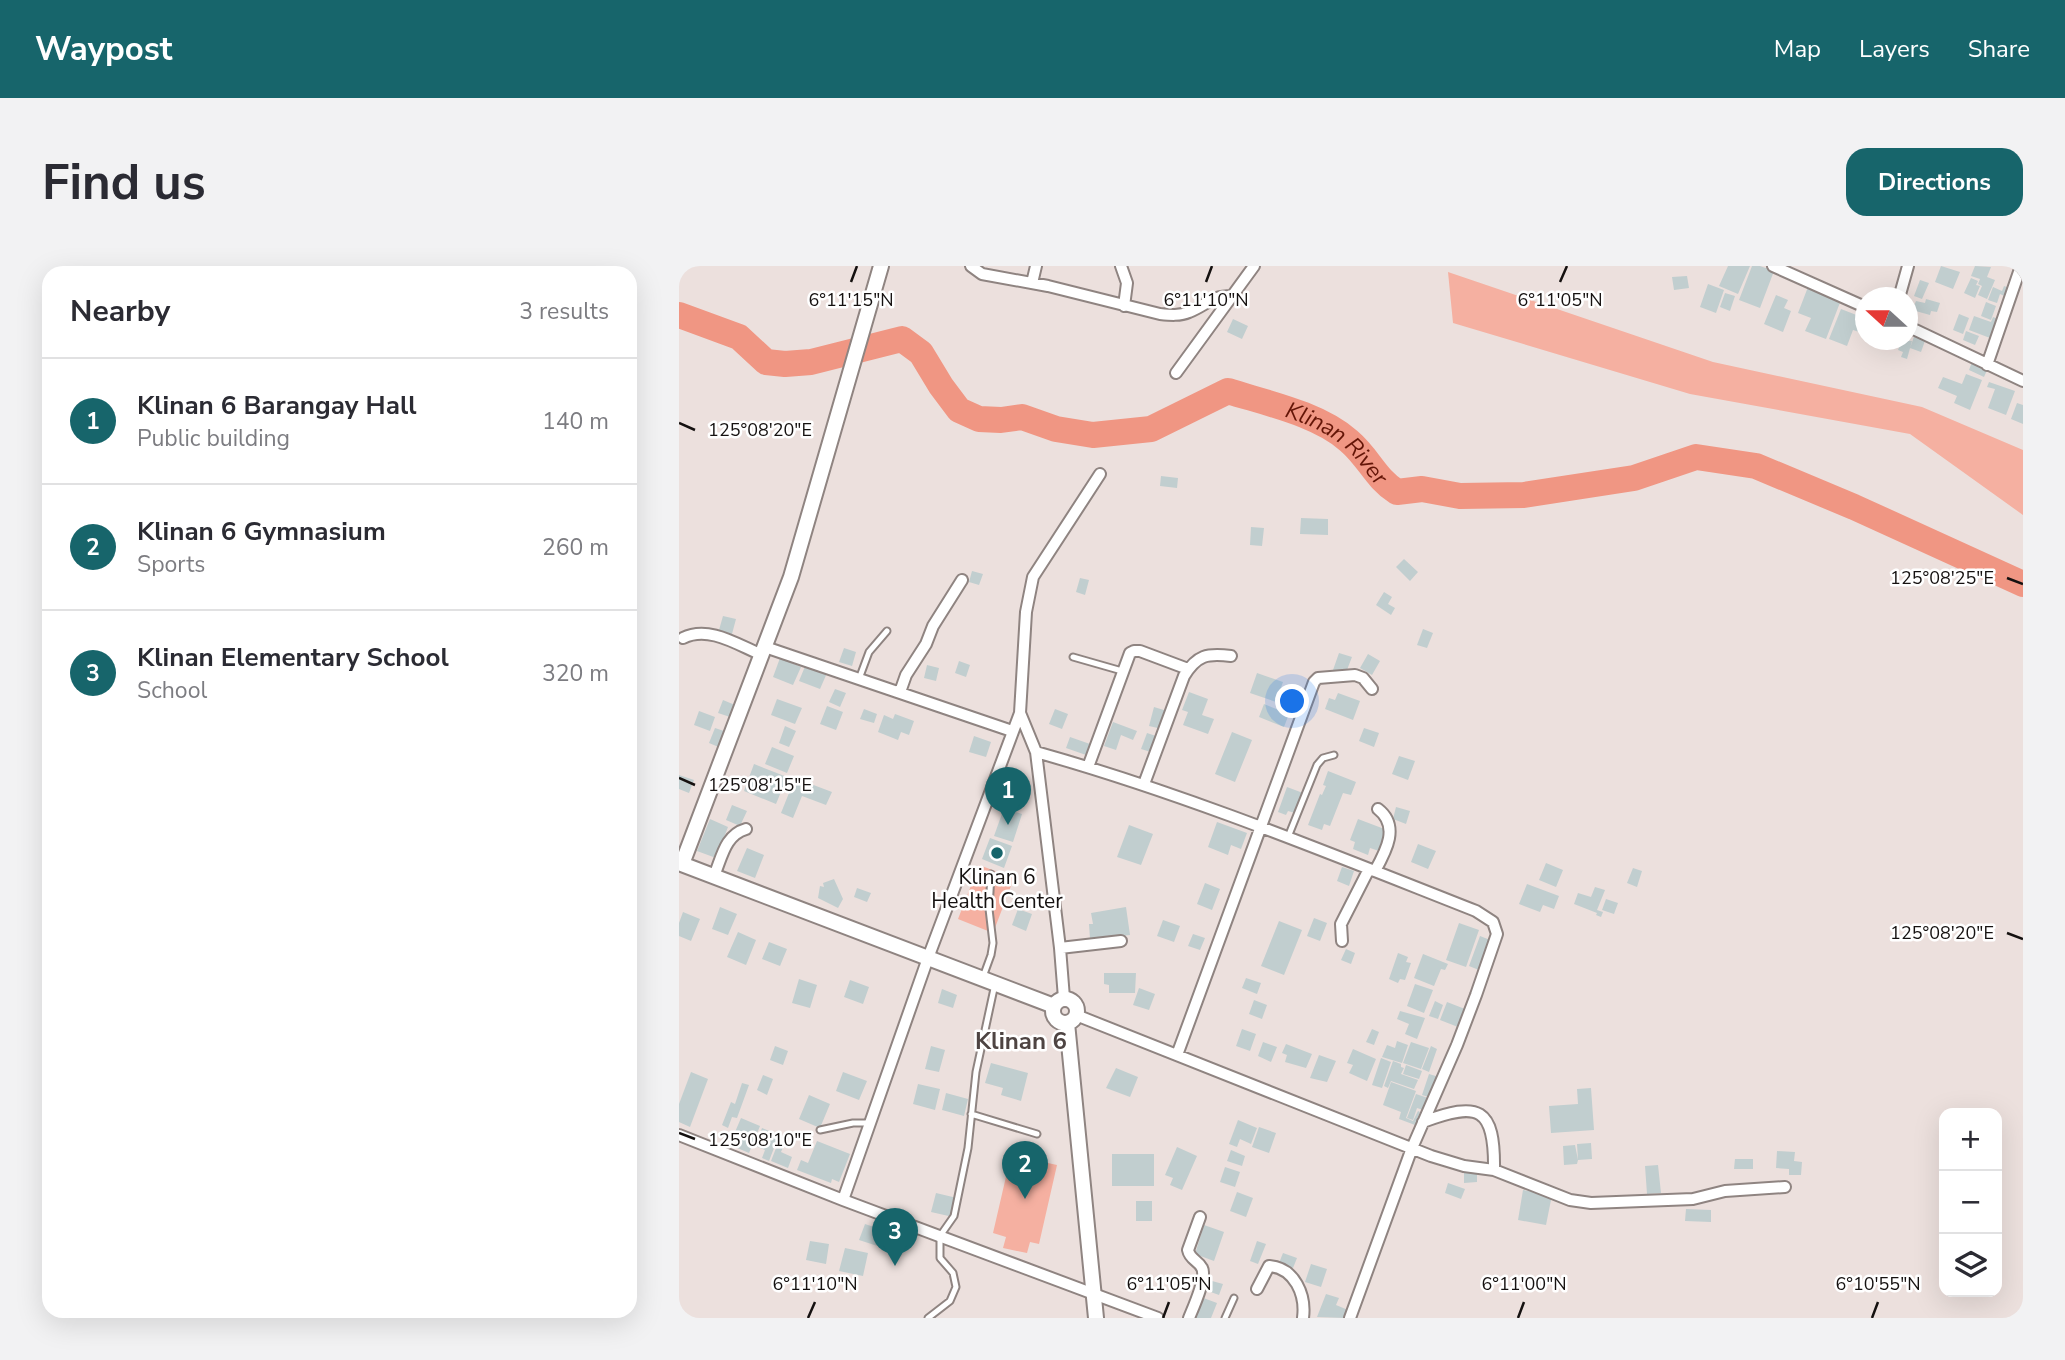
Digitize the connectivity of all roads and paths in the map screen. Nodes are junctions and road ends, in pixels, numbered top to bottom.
1 (881, 266) edge
2 (971, 266) edge
3 (1037, 266) edge
4 (1121, 266) edge
5 (1254, 266) edge
6 (1773, 266) edge
7 (1908, 266) edge
8 (2021, 266) edge
9 (1032, 283) junction
10 (1902, 287) edge
11 (1232, 296) junction
12 (1855, 303) edge
13 (1124, 306) junction
14 (1918, 331) edge
15 (1987, 365) junction
16 (1176, 373) dead end
17 (2023, 381) edge
18 (1100, 474) dead end
19 (962, 580) dead end
20 (887, 631) dead end
21 (683, 638) dead end
22 (763, 651) junction
23 (1231, 656) dead end
24 (1073, 657) dead end
25 (1188, 669) junction
26 (1122, 671) junction
27 (859, 679) junction
28 (1372, 690) dead end
29 (899, 692) junction
30 (1020, 713) junction
31 (1012, 731) junction
32 (1036, 752) junction
33 (1334, 755) dead end
34 (1088, 767) junction
35 (1144, 784) junction
36 (1378, 809) dead end
37 (1261, 827) junction
38 (746, 829) dead end
39 (1288, 837) junction
40 (680, 866) edge
41 (1372, 870) junction
42 (991, 874) dead end
43 (714, 876) junction
44 (1121, 941) dead end
45 (1342, 941) dead end
46 (1060, 948) junction
47 (928, 958) junction
48 (989, 981) junction
49 (1059, 1002) junction
50 (1071, 1019) junction
51 (1177, 1055) junction
52 (971, 1114) junction
53 (1423, 1122) junction
54 (870, 1123) junction
55 (820, 1130) dead end
56 (1037, 1134) dead end
57 (679, 1135) edge
58 (1412, 1148) junction
59 (1494, 1170) junction
60 (1785, 1187) dead end
61 (843, 1200) junction
62 (1200, 1217) dead end
63 (940, 1236) junction
64 (1257, 1289) dead end
65 (1092, 1293) junction
66 (1234, 1297) dead end
67 (928, 1318) edge
68 (1095, 1318) edge
69 (1158, 1318) edge
70 (1189, 1318) edge
71 (1225, 1318) edge
72 (1303, 1318) edge
73 (1350, 1318) edge

1 - 22 street
2 - 9 street
3 - 9 street
4 - 13 street
5 - 11 street
6 - 12 street
7 - 10 street
8 - 15 street
9 - 13 street
11 - 13 street
11 - 16 street
14 - 15 street
15 - 17 street
18 - 30 street
19 - 29 street
20 - 27 lane
21 - 22 street
22 - 27 street
22 - 40 street
23 - 25 street
24 - 26 lane
25 - 26 street
25 - 35 street
26 - 34 street
27 - 29 street
28 - 37 street
29 - 31 street
30 - 31 street
30 - 32 street
31 - 47 street
32 - 34 street
32 - 46 street
33 - 39 lane
34 - 35 street
35 - 37 street
36 - 41 street
37 - 39 street
37 - 51 street
38 - 43 street
39 - 41 street
40 - 43 street
41 - 45 street
41 - 53 street
42 - 48 lane
43 - 47 street
44 - 46 street
46 - 49 street
47 - 48 street
47 - 54 street
48 - 49 street
48 - 52 lane
49 - 50 street
49 - 50 street
50 - 51 street
50 - 65 street
51 - 58 street
52 - 56 lane
52 - 63 lane
53 - 58 street
53 - 59 street
54 - 55 lane
54 - 61 street
57 - 61 street
58 - 59 street
58 - 73 street
59 - 60 street
61 - 63 street
62 - 70 street
63 - 65 street
63 - 67 lane
64 - 72 street
65 - 68 street
65 - 69 street
66 - 71 lane

